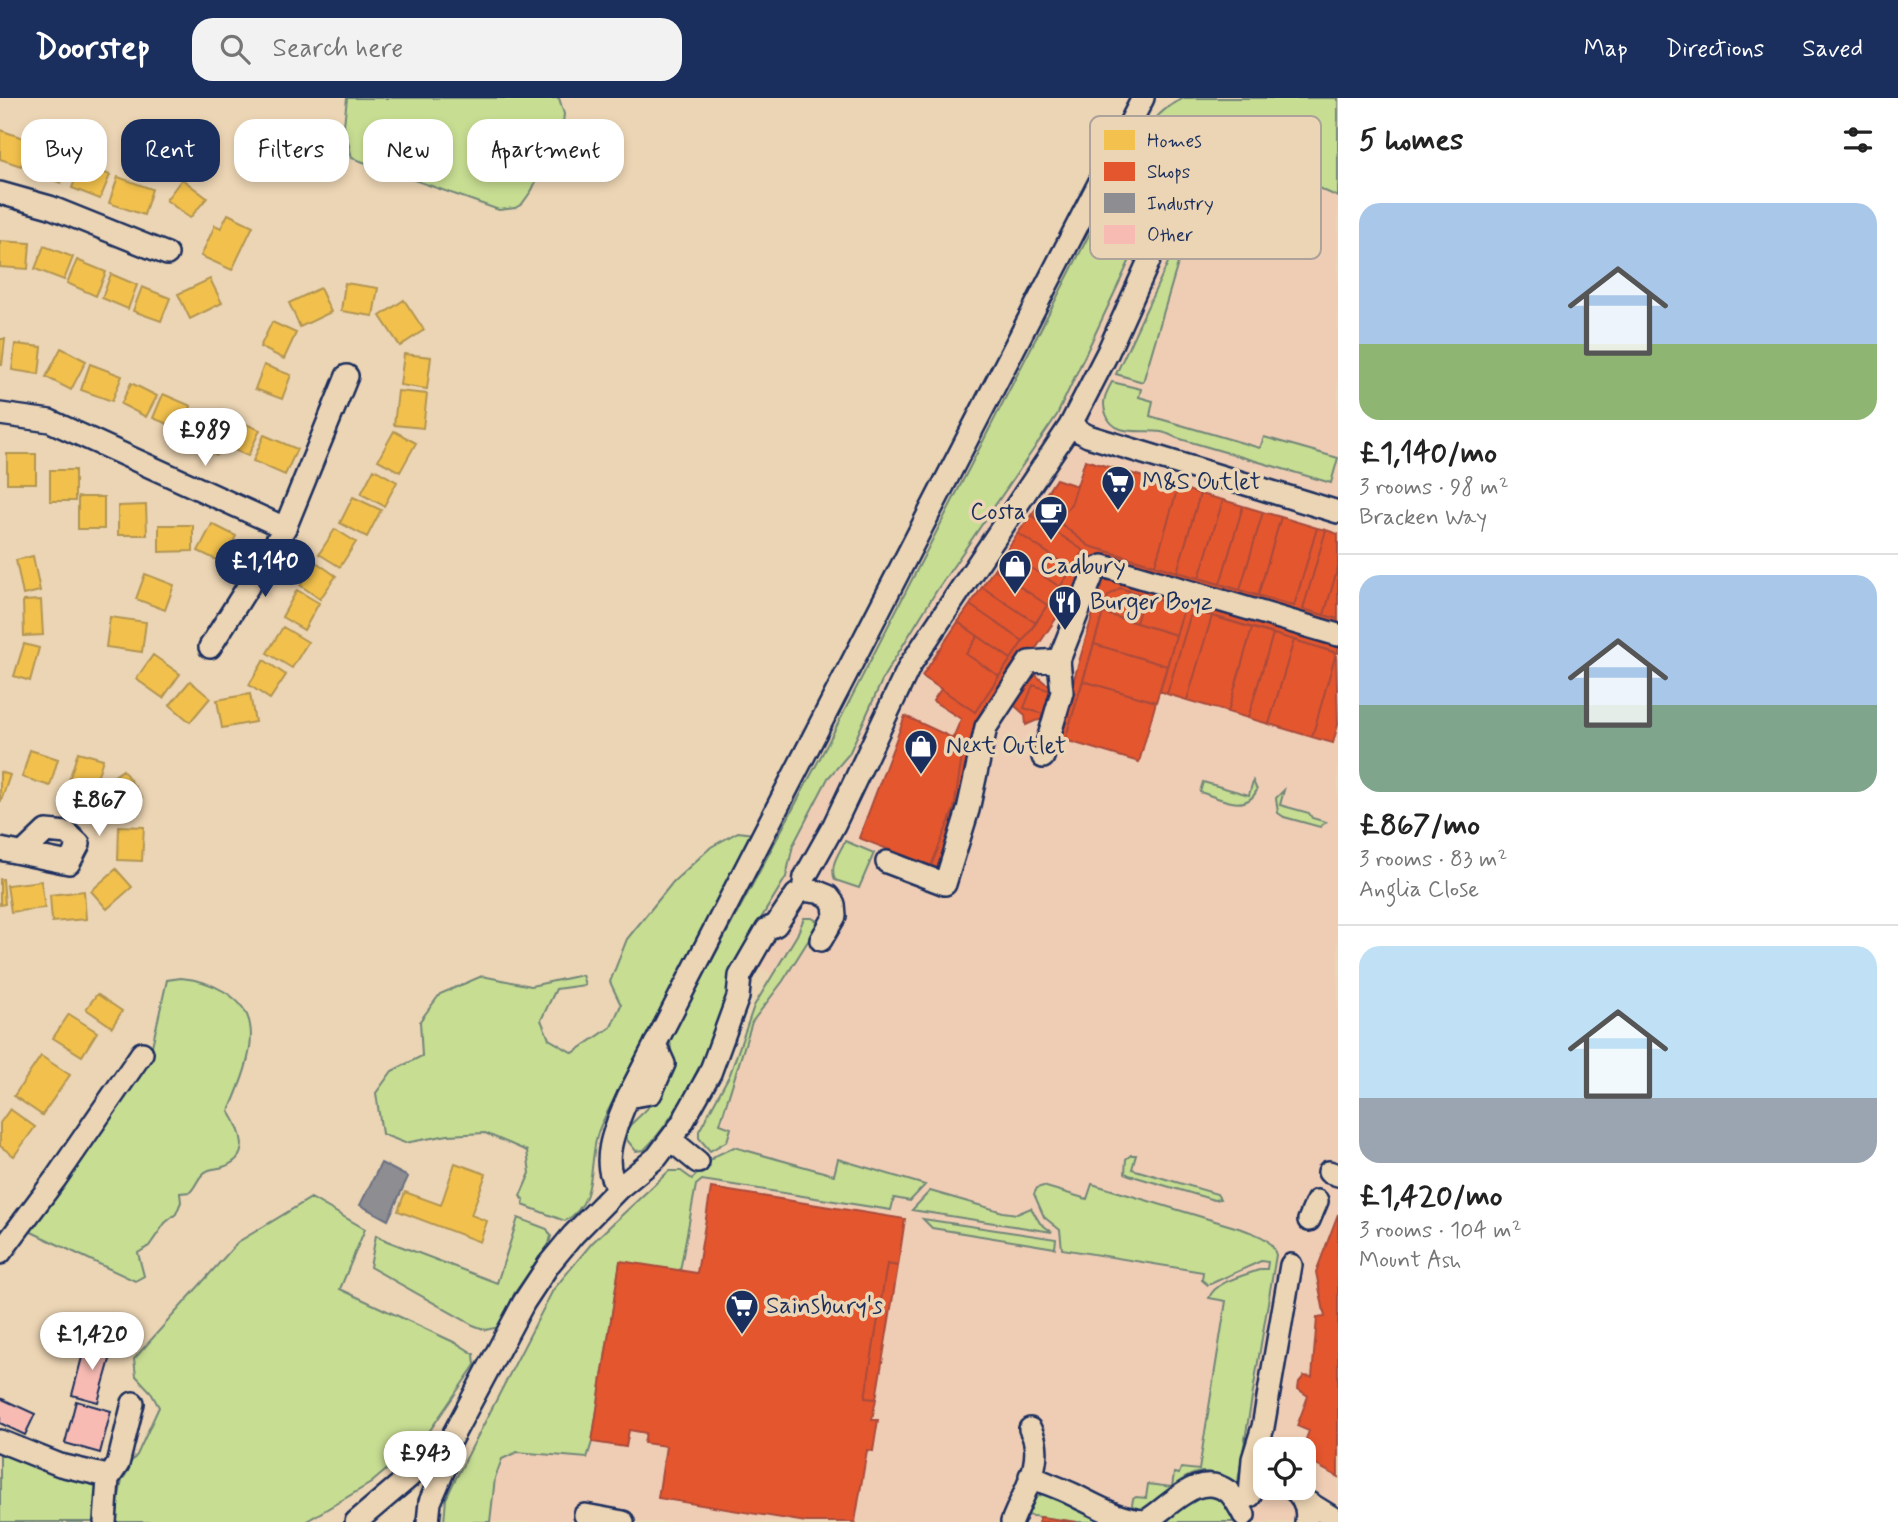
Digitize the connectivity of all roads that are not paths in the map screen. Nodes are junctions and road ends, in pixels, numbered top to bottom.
1 (1143, 98) edge
2 (1134, 116) edge
3 (0, 192) edge
4 (1090, 201) edge
5 (167, 254) dead end
6 (1150, 259) edge
7 (346, 376) dead end
8 (0, 414) edge
9 (1070, 426) junction
10 (1338, 512) edge
11 (285, 528) junction
12 (1338, 635) edge
13 (210, 647) dead end
14 (1059, 660) junction
15 (1043, 757) dead end
16 (0, 849) edge
17 (23, 853) dead end
18 (887, 862) dead end
19 (803, 890) junction
20 (821, 940) dead end
21 (142, 1053) dead end
22 (671, 1140) junction
23 (698, 1162) dead end
24 (619, 1188) junction
25 (0, 1253) edge
26 (1291, 1265) dead end
27 (132, 1403) dead end
28 (1263, 1427) junction
29 (1030, 1429) dead end
30 (1267, 1437) edge
31 (0, 1441) edge
32 (445, 1450) junction
33 (1030, 1476) junction
34 (108, 1479) junction
35 (1301, 1500) edge
36 (1307, 1500) edge
37 (1251, 1505) edge
38 (585, 1515) dead end
39 (1338, 1521) edge
40 (105, 1522) edge
41 (356, 1522) edge
42 (428, 1522) edge
43 (623, 1522) edge
44 (1012, 1522) edge
45 (1306, 1522) edge

1 - 2 street
3 - 5 street
4 - 24 street
6 - 9 street
7 - 11 street
8 - 11 street
9 - 10 street
9 - 19 street
11 - 13 street
12 - 14 street
14 - 15 street
14 - 18 street
16 - 17 street
19 - 20 street
19 - 22 street
21 - 25 street
22 - 23 street
22 - 24 street
24 - 32 street
26 - 28 street
27 - 34 street
28 - 30 street
28 - 37 street
29 - 33 street
31 - 34 street
32 - 41 street
32 - 42 street
33 - 37 street
33 - 44 street
34 - 40 street
35 - 45 street
36 - 39 street
38 - 43 street

